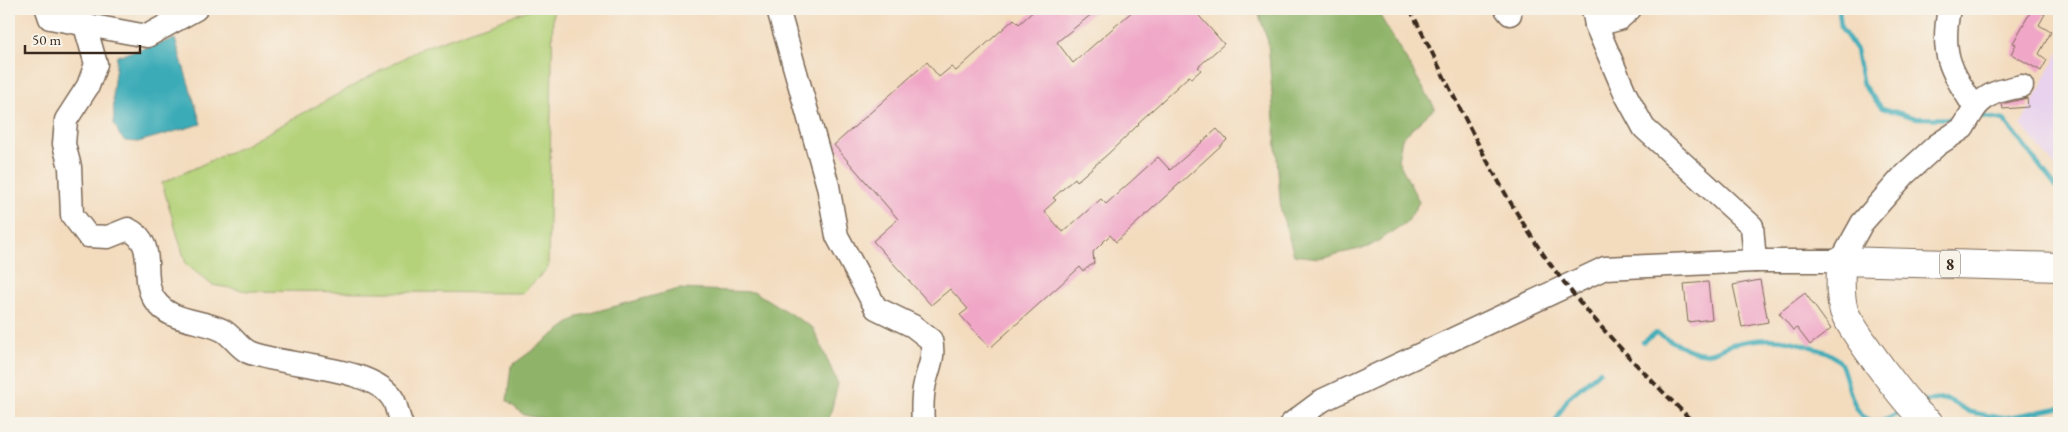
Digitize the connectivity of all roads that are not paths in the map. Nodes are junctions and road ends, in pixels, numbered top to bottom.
1 (47, 9) edge
2 (196, 9) edge
3 (778, 9) edge
4 (1630, 9) edge
5 (1950, 9) edge
6 (1594, 17) edge
7 (85, 26) junction
8 (2022, 86) dead end
9 (1975, 108) junction
10 (1755, 261) junction
11 (1841, 262) junction
12 (2059, 267) edge
13 (1917, 411) edge
14 (400, 423) edge
15 (923, 423) edge
16 (1292, 423) edge

1 - 7 street
2 - 7 street
3 - 15 street
4 - 6 street
5 - 9 street
6 - 10 street
7 - 14 street
8 - 9 street
9 - 11 street
10 - 11 street
10 - 16 street
11 - 12 main road, 8
11 - 13 main road

